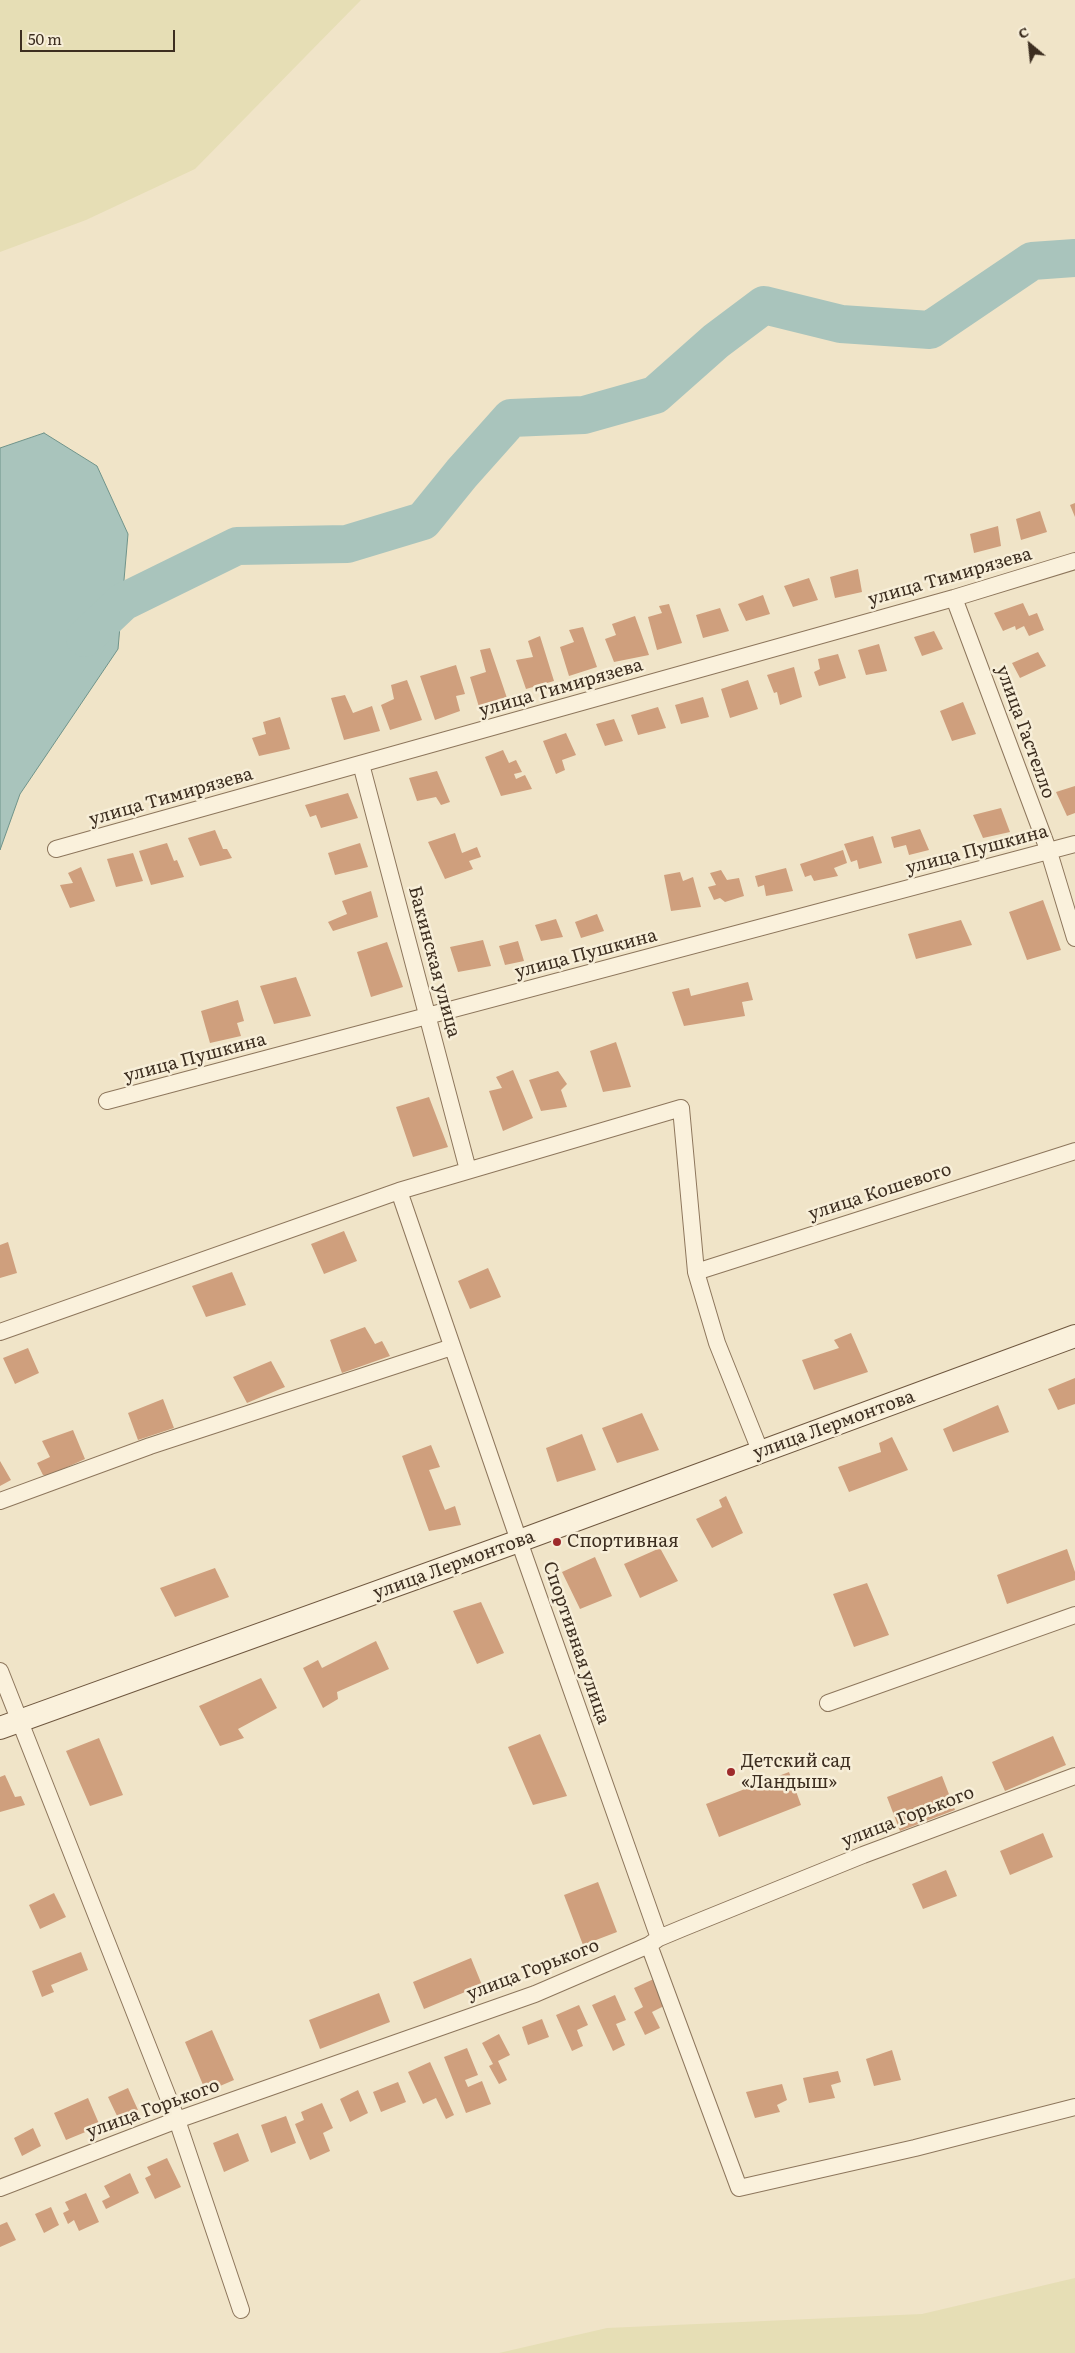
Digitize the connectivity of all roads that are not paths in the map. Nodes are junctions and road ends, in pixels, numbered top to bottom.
1 (1075, 561) edge
2 (954, 598) junction
3 (361, 764) junction
4 (1075, 844) edge
5 (56, 849) dead end
6 (1049, 852) junction
7 (1075, 938) edge
8 (427, 1016) junction
9 (107, 1102) dead end
10 (1075, 1151) edge
11 (468, 1170) junction
12 (399, 1191) junction
13 (696, 1272) junction
14 (0, 1332) edge
15 (1075, 1336) edge
16 (452, 1347) junction
17 (761, 1452) junction
18 (0, 1501) edge
19 (519, 1542) junction
20 (1075, 1615) edge
21 (0, 1671) edge
22 (828, 1703) dead end
23 (21, 1721) junction
24 (0, 1728) edge
25 (1075, 1776) edge
26 (654, 1941) junction
27 (1075, 2107) edge
28 (176, 2120) junction
29 (0, 2188) edge
30 (241, 2310) dead end

1 - 2 street, улица Тимирязева
2 - 3 street, улица Тимирязева
2 - 6 street, улица Гастелло
3 - 5 street, улица Тимирязева
3 - 8 street, Бакинская улица
4 - 6 street, улица Пушкина
6 - 7 street, улица Гастелло
6 - 8 street, улица Пушкина
8 - 9 street, улица Пушкина
8 - 11 street, Бакинская улица
10 - 13 street, улица Кошевого
11 - 12 street
11 - 13 street
12 - 14 street
12 - 16 street, Спортивная улица
13 - 17 street
15 - 17 street, улица Лермонтова
16 - 18 street
16 - 19 street, Спортивная улица
17 - 19 street, улица Лермонтова
19 - 23 street, улица Лермонтова
19 - 26 street, Спортивная улица
20 - 22 street
21 - 23 street
23 - 24 street, улица Лермонтова
23 - 28 street
25 - 26 street, улица Горького
26 - 27 street, Спортивная улица
26 - 28 street, улица Горького
28 - 29 street, улица Горького
28 - 30 street

